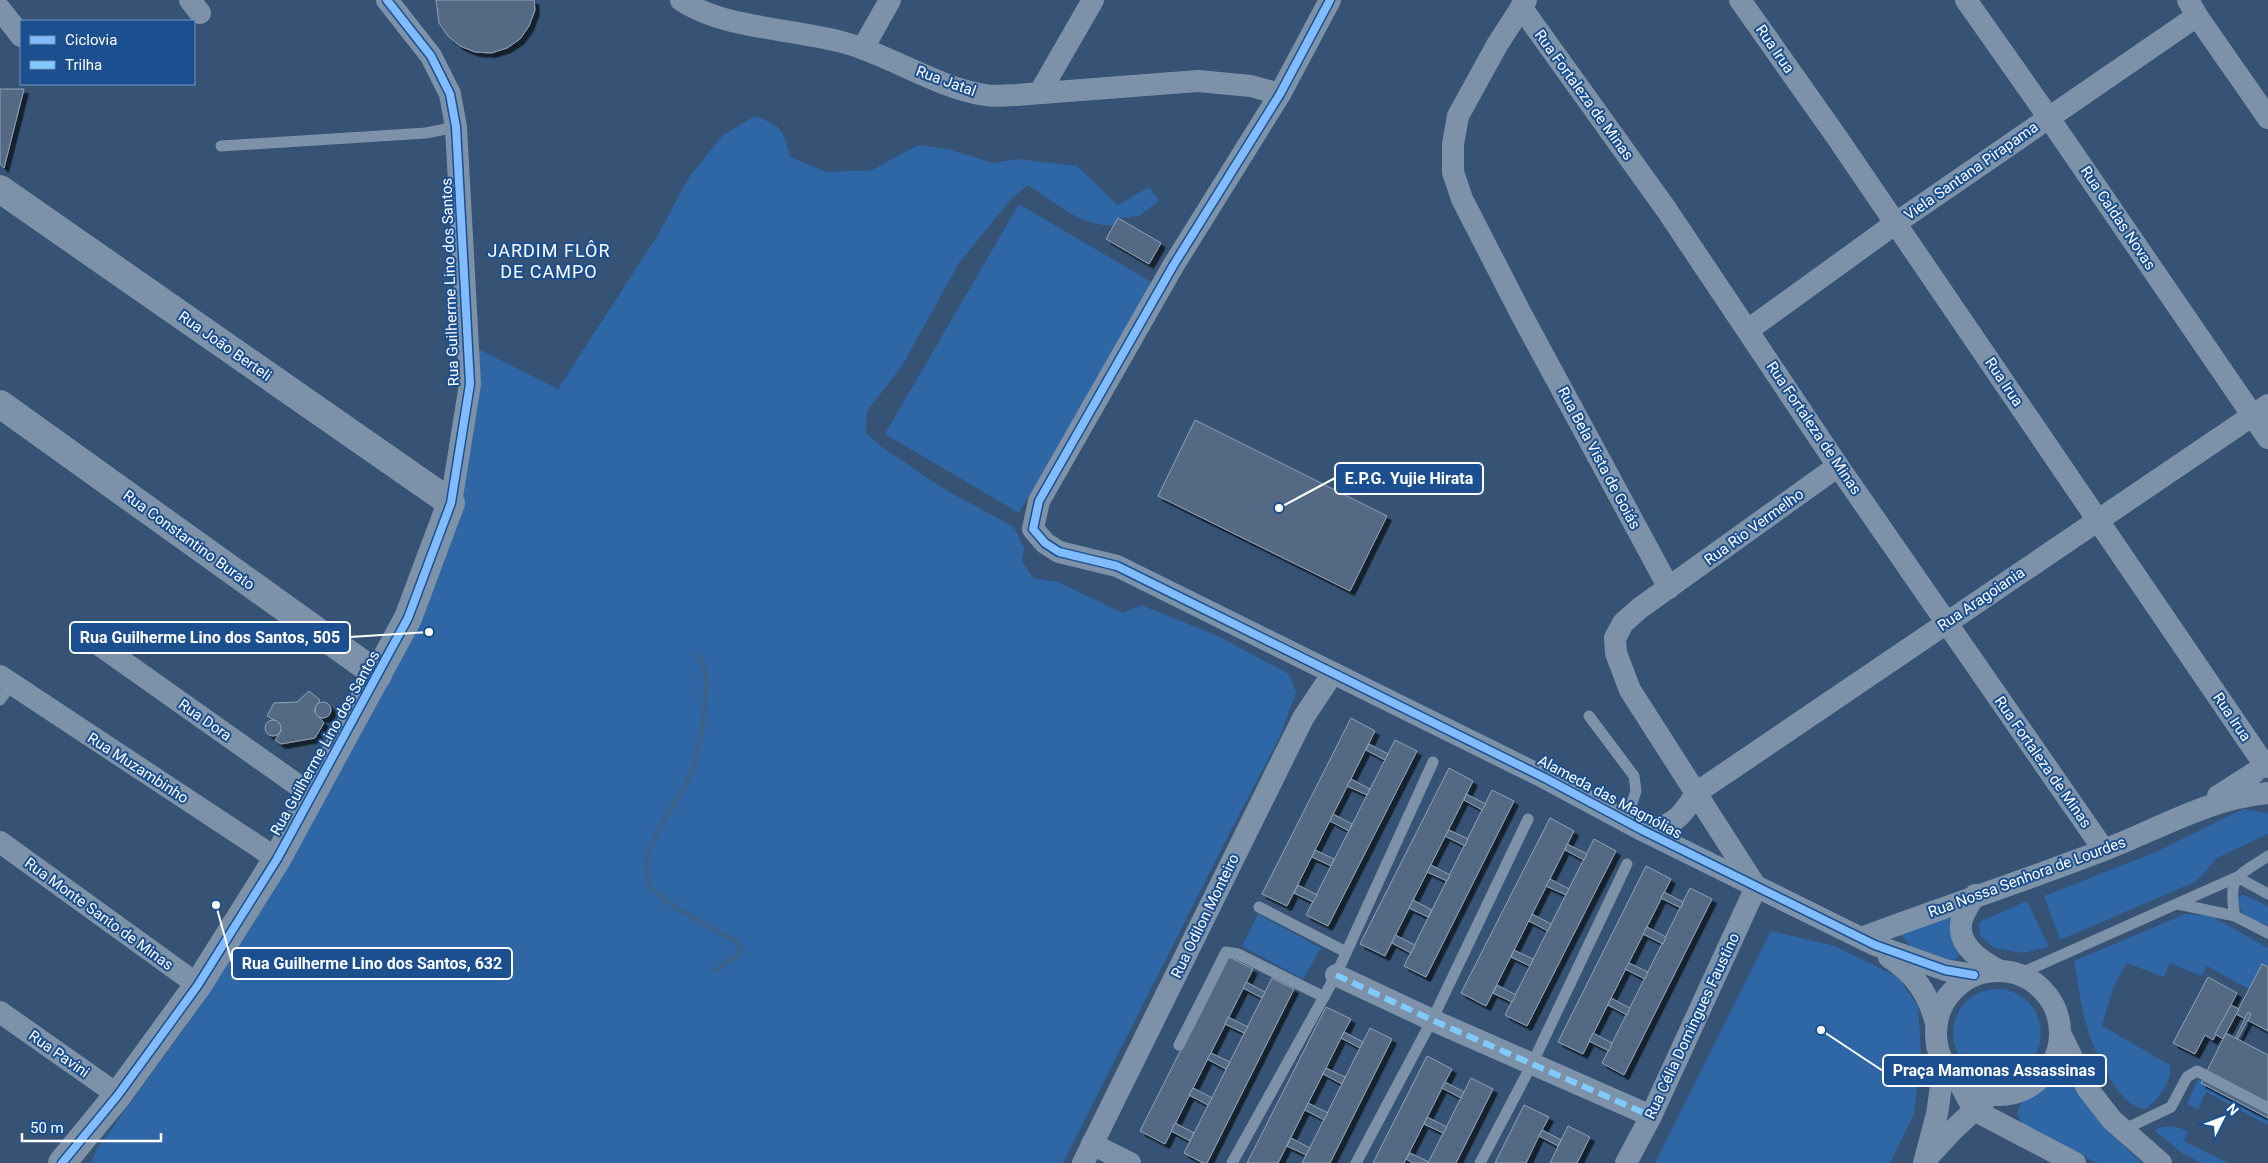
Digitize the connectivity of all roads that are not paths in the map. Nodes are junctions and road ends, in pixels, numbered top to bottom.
1 (387, 0) edge
2 (681, 0) edge
3 (890, 0) edge
4 (1093, 0) edge
5 (1330, 0) edge
6 (1740, 0) edge
7 (1966, 0) edge
8 (1523, 4) edge
9 (2193, 8) edge
10 (0, 9) edge
11 (20, 35) edge
12 (863, 48) junction
13 (1040, 92) junction
14 (1280, 94) junction
15 (2049, 118) junction
16 (2268, 118) edge
17 (456, 127) junction
18 (221, 146) dead end
19 (0, 189) edge
20 (1896, 223) junction
21 (1748, 330) junction
22 (0, 404) edge
23 (2260, 410) edge
24 (2268, 438) edge
25 (1838, 466) junction
26 (451, 503) junction
27 (2099, 521) junction
28 (1669, 588) junction
29 (1946, 622) junction
30 (98, 644) dead end
31 (1333, 673) junction
32 (378, 675) junction
33 (4, 687) edge
34 (1589, 716) dead end
35 (1434, 762) dead end
36 (2262, 769) edge
37 (2268, 793) edge
38 (1696, 794) junction
39 (313, 796) junction
40 (2191, 812) junction
41 (1528, 819) dead end
42 (1634, 826) junction
43 (0, 842) edge
44 (2104, 850) junction
45 (2268, 856) edge
46 (277, 859) junction
47 (1627, 864) dead end
48 (2237, 877) junction
49 (1756, 887) junction
50 (2268, 894) edge
51 (1975, 896) junction
52 (2177, 904) junction
53 (1259, 907) dead end
54 (2234, 916) junction
55 (2268, 933) edge
56 (1868, 942) junction
57 (1346, 952) junction
58 (2008, 972) junction
59 (1336, 975) junction
60 (1974, 975) junction
61 (198, 985) junction
62 (1324, 997) junction
63 (0, 1012) edge
64 (1432, 1020) junction
65 (1936, 1022) junction
66 (2060, 1033) junction
67 (1179, 1045) dead end
68 (1532, 1064) junction
69 (1944, 1065) junction
70 (1960, 1084) junction
71 (118, 1095) junction
72 (1992, 1095) junction
73 (2268, 1108) edge
74 (1974, 1110) junction
75 (1651, 1116) junction
76 (2123, 1130) junction
77 (1087, 1154) edge
78 (1925, 1161) edge
79 (62, 1163) edge
80 (1130, 1163) edge
81 (1232, 1163) edge
82 (1356, 1163) edge
83 (1480, 1163) edge
84 (1626, 1163) edge
85 (2075, 1163) edge
86 (2161, 1163) edge

1 - 17 street, Rua Guilherme Lino dos Santos
2 - 12 street, Rua Jatal
3 - 12 street
4 - 13 street
5 - 14 street
6 - 20 street, Rua Irua
7 - 15 street, Rua Caldas Novas
8 - 21 street, Rua Fortaleza de Minas
8 - 28 street, Rua Bela Vista de Goiás
9 - 15 street, Viela Santana Pirapama
9 - 16 street
10 - 11 street
12 - 13 street, Rua Jatal
13 - 14 street, Rua Jatal
14 - 31 street, Alameda das Magnólias
15 - 20 street, Viela Santana Pirapama
15 - 23 street, Rua Caldas Novas
17 - 18 lane
17 - 26 street, Rua Guilherme Lino dos Santos
19 - 26 street, Rua João Berteli
20 - 21 street, Viela Santana Pirapama
20 - 27 street, Rua Irua
21 - 25 street, Rua Fortaleza de Minas
22 - 32 street, Rua Constantino Burato
23 - 24 street, Rua Caldas Novas
23 - 27 street, Rua Aragoiania
25 - 28 street, Rua Rio Vermelho
25 - 29 street, Rua Fortaleza de Minas
26 - 32 street, Rua Guilherme Lino dos Santos
27 - 29 street, Rua Aragoiania
27 - 36 street, Rua Irua
28 - 38 street
29 - 38 street, Rua Aragoiania
29 - 44 street, Rua Fortaleza de Minas
30 - 39 street, Rua Dora
31 - 42 street, Alameda das Magnólias
31 - 77 street, Rua Odilon Monteiro
32 - 39 street, Rua Guilherme Lino dos Santos
33 - 46 street, Rua Muzambinho
34 - 42 lane
35 - 57 lane
36 - 37 street, Rua Irua
36 - 40 street, Rua Nossa Senhora de Lourdes
37 - 40 street, Rua Nossa Senhora de Lourdes
38 - 42 street, Rua Aragoiania
38 - 49 street
39 - 46 street, Rua Guilherme Lino dos Santos
40 - 44 street, Rua Nossa Senhora de Lourdes
41 - 64 lane
42 - 49 street, Alameda das Magnólias
43 - 61 street, Rua Monte Santo de Minas
44 - 51 street, Rua Nossa Senhora de Lourdes
45 - 48 lane
46 - 61 street, Rua Guilherme Lino dos Santos
47 - 68 lane
48 - 50 lane
48 - 52 lane
48 - 54 lane
49 - 56 street, Alameda das Magnólias
49 - 75 street, Rua Célia Domingues Faustino
51 - 56 street, Rua Nossa Senhora de Lourdes
51 - 58 street
52 - 54 lane
52 - 58 lane
53 - 57 lane
54 - 55 lane
56 - 60 street
56 - 65 street
57 - 59 lane
58 - 60 street
58 - 66 street
59 - 62 lane
59 - 64 street
60 - 65 street
61 - 71 street, Rua Guilherme Lino dos Santos
62 - 67 lane
62 - 81 lane
63 - 71 street, Rua Pavini
64 - 68 street
64 - 82 lane
65 - 69 street
66 - 72 street
66 - 76 street
68 - 75 street
68 - 83 lane
69 - 70 street
69 - 78 street
70 - 72 street
70 - 74 street
71 - 79 street, Rua Guilherme Lino dos Santos
72 - 74 street
73 - 76 lane
74 - 78 street
74 - 85 street
75 - 84 street, Rua Célia Domingues Faustino
76 - 86 street
77 - 80 street

